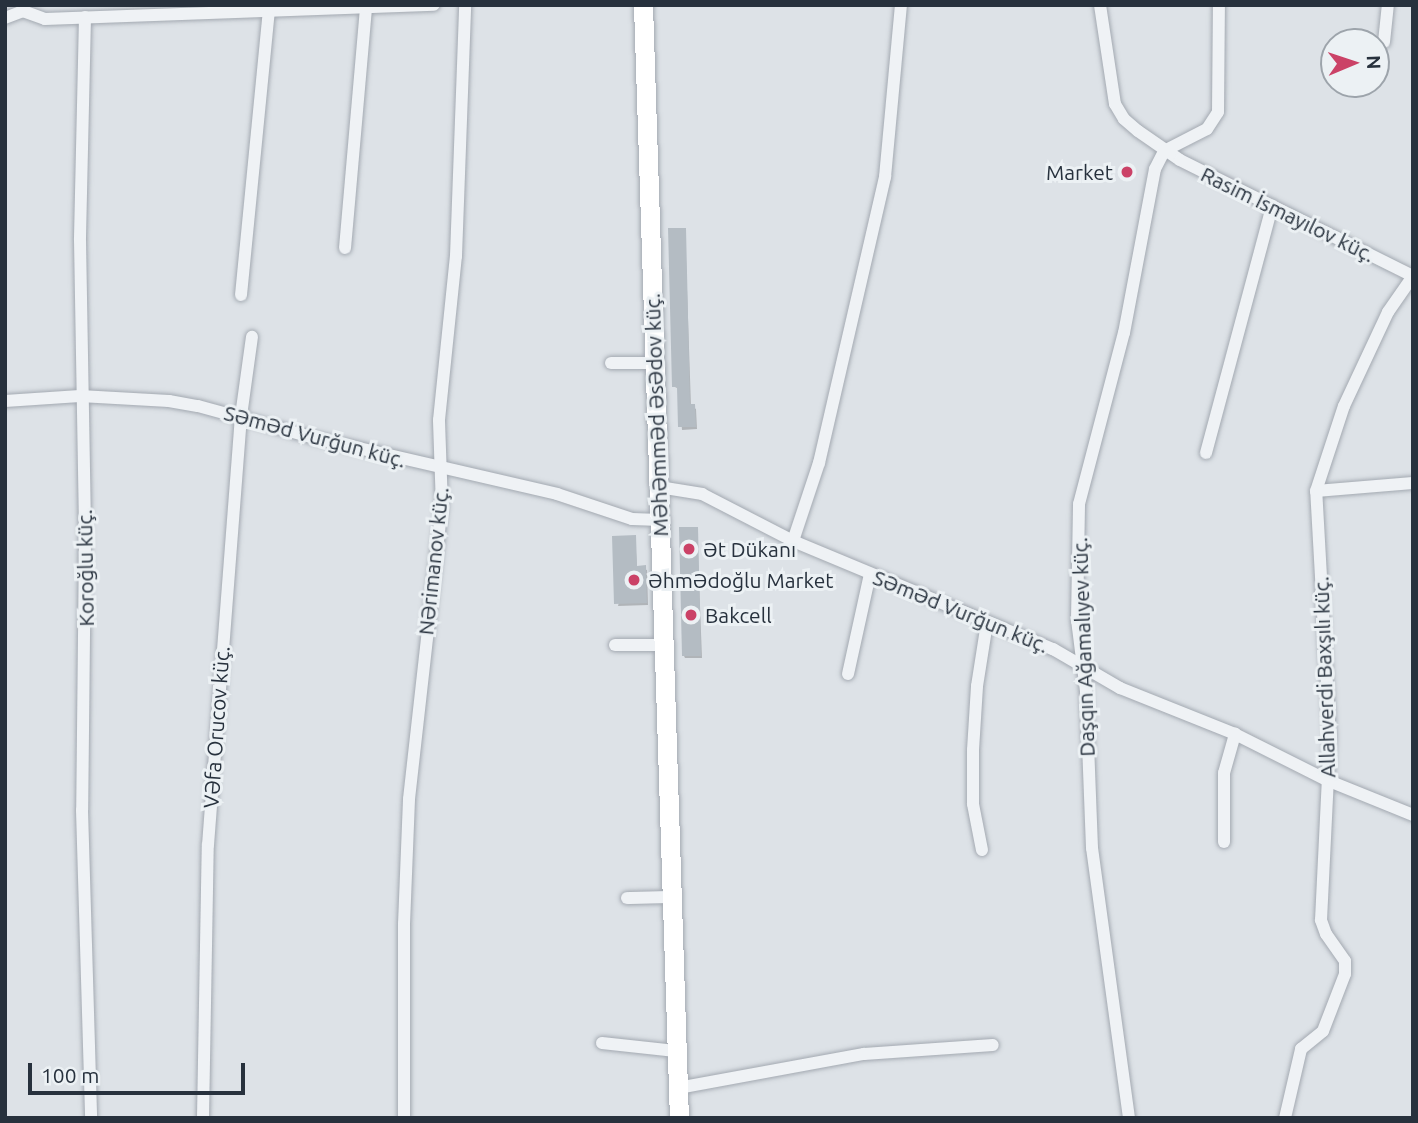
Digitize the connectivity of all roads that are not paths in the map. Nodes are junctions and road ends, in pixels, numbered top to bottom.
1 (434, 5) edge
2 (465, 5) edge
3 (643, 5) edge
4 (901, 5) edge
5 (1100, 5) edge
6 (1219, 5) edge
7 (1388, 5) edge
8 (366, 7) junction
9 (22, 8) edge
10 (269, 10) junction
11 (85, 17) junction
12 (5, 18) edge
13 (1386, 28) edge
14 (1164, 151) junction
15 (1272, 206) junction
16 (345, 248) dead end
17 (1413, 276) edge
18 (241, 295) dead end
19 (253, 337) dead end
20 (611, 363) dead end
21 (655, 363) junction
22 (80, 396) junction
23 (5, 401) edge
24 (241, 416) junction
25 (1206, 453) dead end
26 (440, 468) junction
27 (1413, 483) edge
28 (659, 487) junction
29 (1316, 491) junction
30 (660, 520) junction
31 (793, 541) junction
32 (870, 574) junction
33 (987, 623) junction
34 (615, 645) dead end
35 (664, 645) junction
36 (1083, 668) junction
37 (848, 674) dead end
38 (1234, 734) junction
39 (1329, 781) junction
40 (1413, 815) edge
41 (1224, 842) dead end
42 (982, 850) dead end
43 (672, 897) junction
44 (627, 898) dead end
45 (602, 1043) dead end
46 (993, 1045) dead end
47 (676, 1051) junction
48 (678, 1088) junction
49 (91, 1118) edge
50 (203, 1118) edge
51 (404, 1118) edge
52 (679, 1118) edge
53 (1129, 1118) edge
54 (1285, 1118) edge

1 - 8 street
2 - 26 street, Nərimanov küç.
3 - 21 main road, Məhəmməd Əsədov küç.
4 - 31 street
5 - 14 street, Rasim İsmayılov küç.
6 - 14 street
7 - 13 street
8 - 10 street
8 - 16 street
9 - 11 street
9 - 12 street
10 - 11 street
10 - 18 street
11 - 22 street, Koroğlu küç.
14 - 15 street, Rasim İsmayılov küç.
14 - 36 street, Daşqın Ağamalıyev küç.
15 - 17 street, Rasim İsmayılov küç.
15 - 25 street
17 - 29 street, Allahverdi Baxşılı küç.
19 - 24 street, Vəfa Orucov küç.
20 - 21 street
21 - 28 main road, Məhəmməd Əsədov küç.
22 - 23 street, Səməd Vurğun küç.
22 - 24 street, Səməd Vurğun küç.
22 - 49 street, Koroğlu küç.
24 - 26 street, Səməd Vurğun küç.
24 - 50 street, Vəfa Orucov küç.
26 - 30 street, Səməd Vurğun küç.
26 - 51 street, Nərimanov küç.
27 - 29 street
28 - 30 main road, Məhəmməd Əsədov küç.
28 - 31 street, Səməd Vurğun küç.
29 - 39 street, Allahverdi Baxşılı küç.
30 - 35 main road, Məhəmməd Əsədov küç.
31 - 32 street, Səməd Vurğun küç.
32 - 33 street, Səməd Vurğun küç.
32 - 37 street
33 - 36 street, Səməd Vurğun küç.
33 - 42 street
34 - 35 street
35 - 43 main road, Məhəmməd Əsədov küç.
36 - 38 street, Səməd Vurğun küç.
36 - 53 street, Daşqın Ağamalıyev küç.
38 - 39 street, Səməd Vurğun küç.
38 - 41 street
39 - 40 street, Səməd Vurğun küç.
39 - 54 street, Allahverdi Baxşılı küç.
43 - 44 street
43 - 47 main road, Məhəmməd Əsədov küç.
45 - 47 street
46 - 48 street
47 - 48 main road, Məhəmməd Əsədov küç.
48 - 52 main road, Məhəmməd Əsədov küç.

